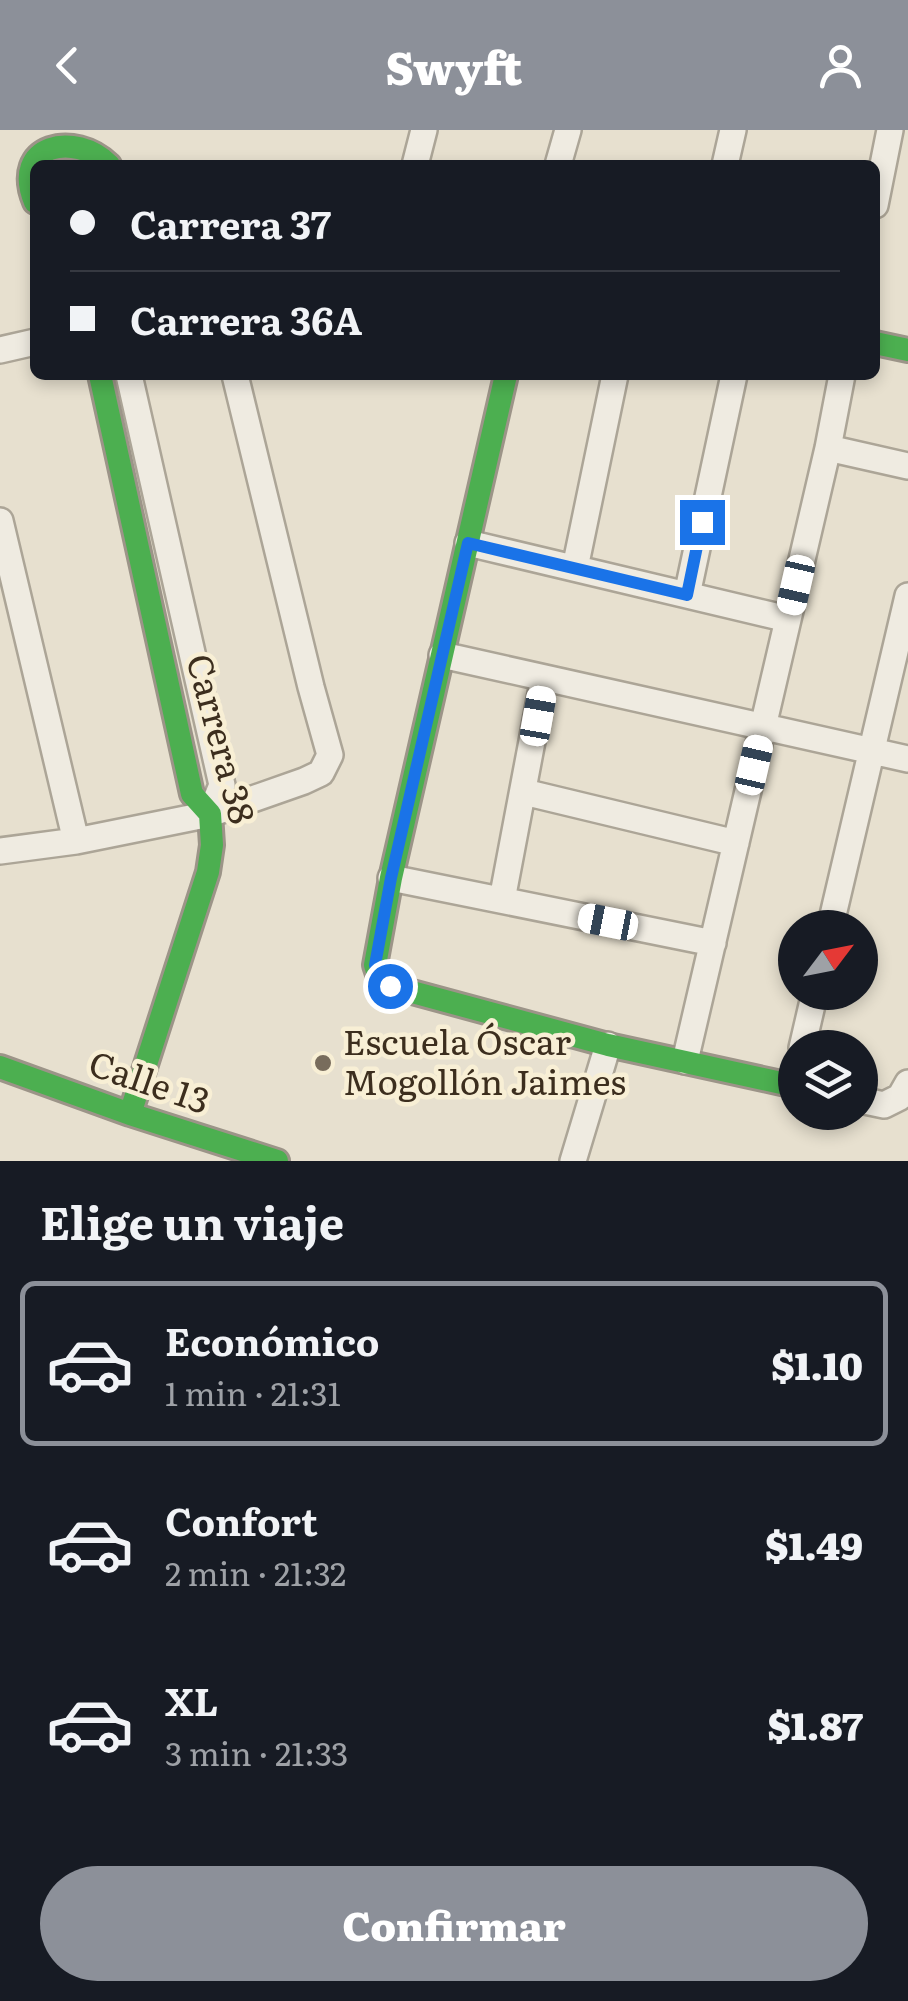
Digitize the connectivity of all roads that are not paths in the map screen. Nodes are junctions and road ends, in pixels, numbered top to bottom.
1 (424, 130) edge
2 (568, 130) edge
3 (734, 130) edge
4 (890, 130) edge
5 (59, 133) edge
6 (31, 160) edge
7 (106, 160) edge
8 (416, 160) edge
9 (559, 160) edge
10 (726, 160) edge
11 (30, 162) edge
12 (880, 179) edge
13 (25, 190) edge
14 (30, 343) edge
15 (880, 344) edge
16 (0, 350) edge
17 (908, 350) edge
18 (101, 380) edge
19 (130, 380) edge
20 (237, 380) edge
21 (505, 380) edge
22 (614, 380) edge
23 (733, 380) edge
24 (841, 380) edge
25 (828, 448) junction
26 (908, 466) edge
27 (0, 521) edge
28 (468, 543) junction
29 (574, 568) junction
30 (687, 595) junction
31 (908, 596) edge
32 (788, 619) junction
33 (442, 655) junction
34 (544, 678) junction
35 (763, 726) junction
36 (872, 750) junction
37 (908, 759) edge
38 (524, 792) junction
39 (210, 814) junction
40 (76, 840) junction
41 (736, 843) junction
42 (0, 852) edge
43 (391, 878) junction
44 (502, 900) junction
45 (834, 910) edge
46 (712, 942) junction
47 (608, 1044) junction
48 (685, 1061) junction
49 (0, 1068) edge
50 (778, 1079) edge
51 (904, 1090) edge
52 (878, 1104) edge
53 (130, 1114) junction
54 (238, 1156) edge
55 (277, 1161) edge
56 (573, 1161) edge

1 - 8 street
2 - 9 street
3 - 10 street
4 - 12 street
5 - 6 street
5 - 7 street
11 - 13 street
14 - 16 street
15 - 17 street
18 - 39 street, Carrera 38
19 - 39 street
20 - 39 street
21 - 28 street
22 - 29 street
23 - 30 street
24 - 25 street
25 - 26 street
25 - 32 street
27 - 40 street
28 - 29 street
28 - 33 street
29 - 30 street
30 - 32 street
31 - 36 street
32 - 35 street
33 - 34 street
33 - 43 street
34 - 35 street
34 - 38 street
35 - 36 street
35 - 41 street
36 - 37 street
36 - 45 street
38 - 41 street
38 - 44 street
39 - 40 street
39 - 53 street, Carrera 38
40 - 42 street
41 - 46 street
43 - 44 street
43 - 47 street
44 - 46 street
46 - 48 street
47 - 48 street
47 - 56 street
48 - 50 street
49 - 53 street, Calle 13
51 - 52 street
53 - 54 street, Calle 13
54 - 55 street, Calle 13

